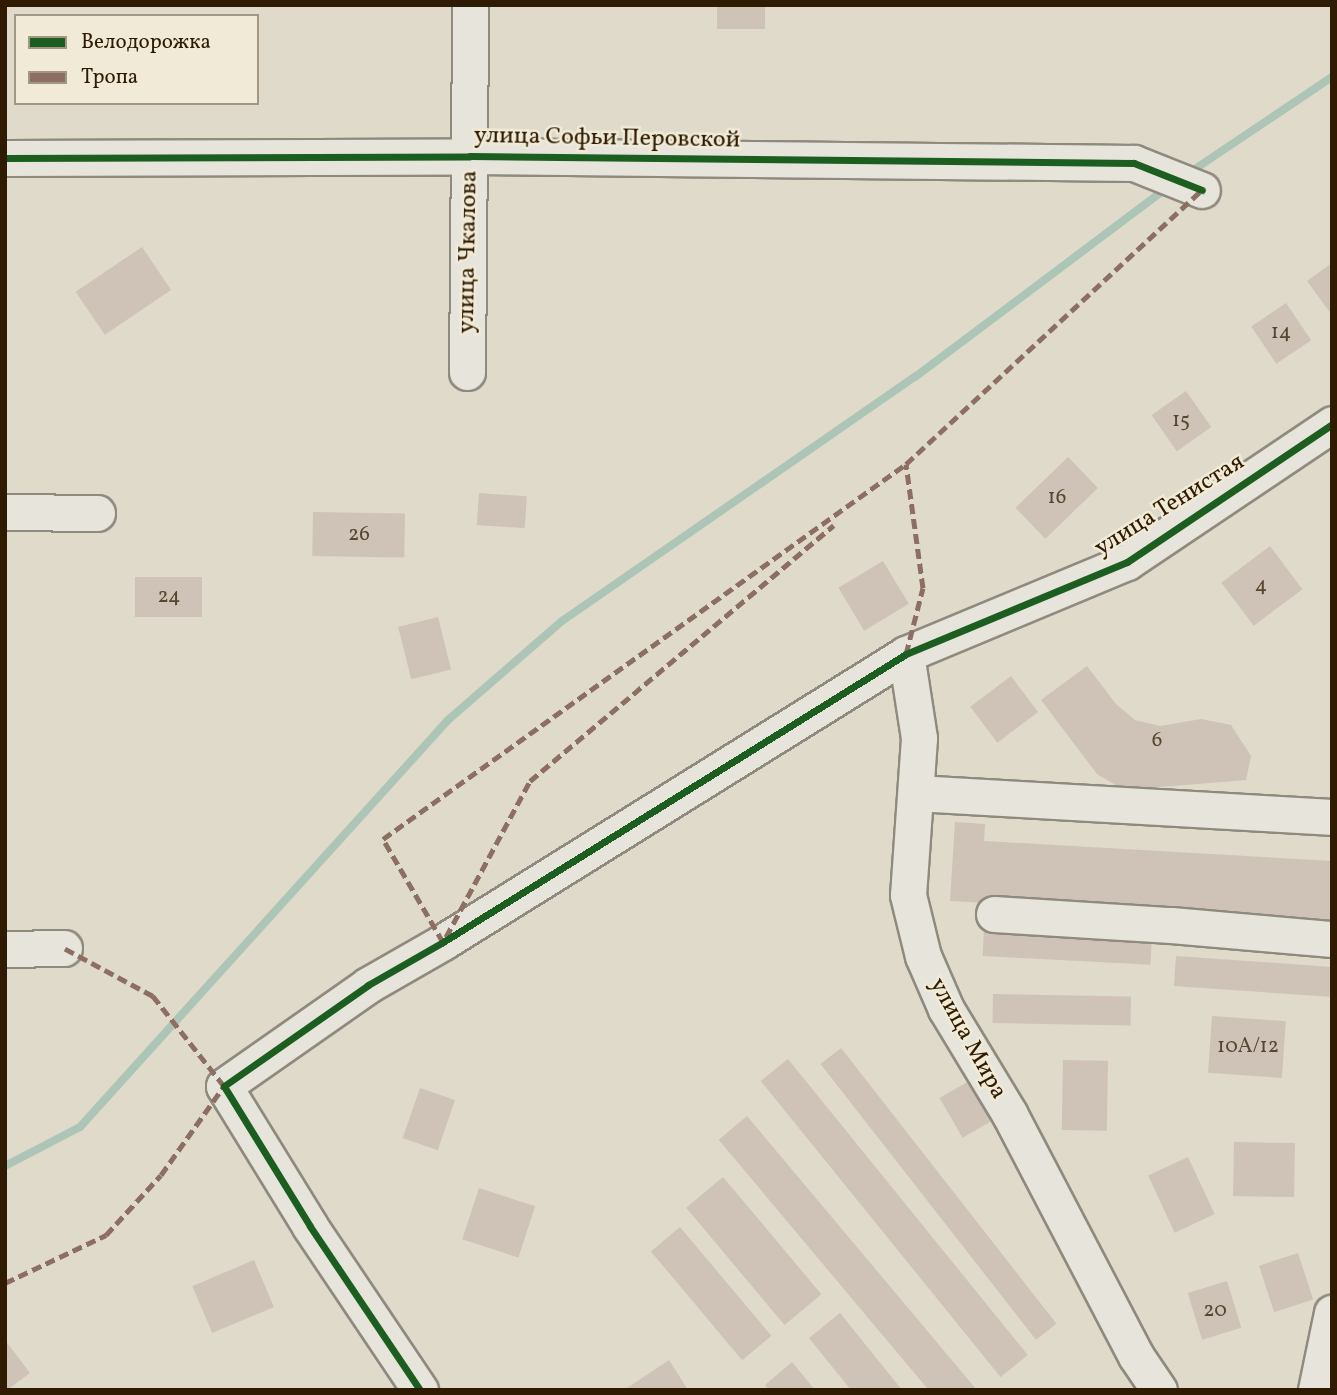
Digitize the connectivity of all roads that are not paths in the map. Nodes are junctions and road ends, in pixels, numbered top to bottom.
1 (470, 5) edge
2 (470, 156) junction
3 (5, 158) edge
4 (1202, 190) dead end
5 (467, 372) dead end
6 (1332, 425) edge
7 (5, 512) edge
8 (97, 513) dead end
9 (906, 654) junction
10 (916, 793) junction
11 (1332, 817) edge
12 (994, 914) dead end
13 (1332, 939) edge
14 (5, 948) edge
15 (64, 948) dead end
16 (1332, 1312) edge
17 (421, 1390) edge
18 (1159, 1390) edge
19 (1316, 1390) edge

1 - 2 street, улица Чкалова
2 - 3 street, улица Софьи Перовской
2 - 4 street, улица Софьи Перовской
2 - 5 street, улица Чкалова
6 - 9 street, улица Тенистая
7 - 8 street
9 - 10 street, улица Мира
9 - 17 street, улица Тенистая
10 - 11 street
10 - 18 street, улица Мира
12 - 13 street
14 - 15 street
16 - 19 street

